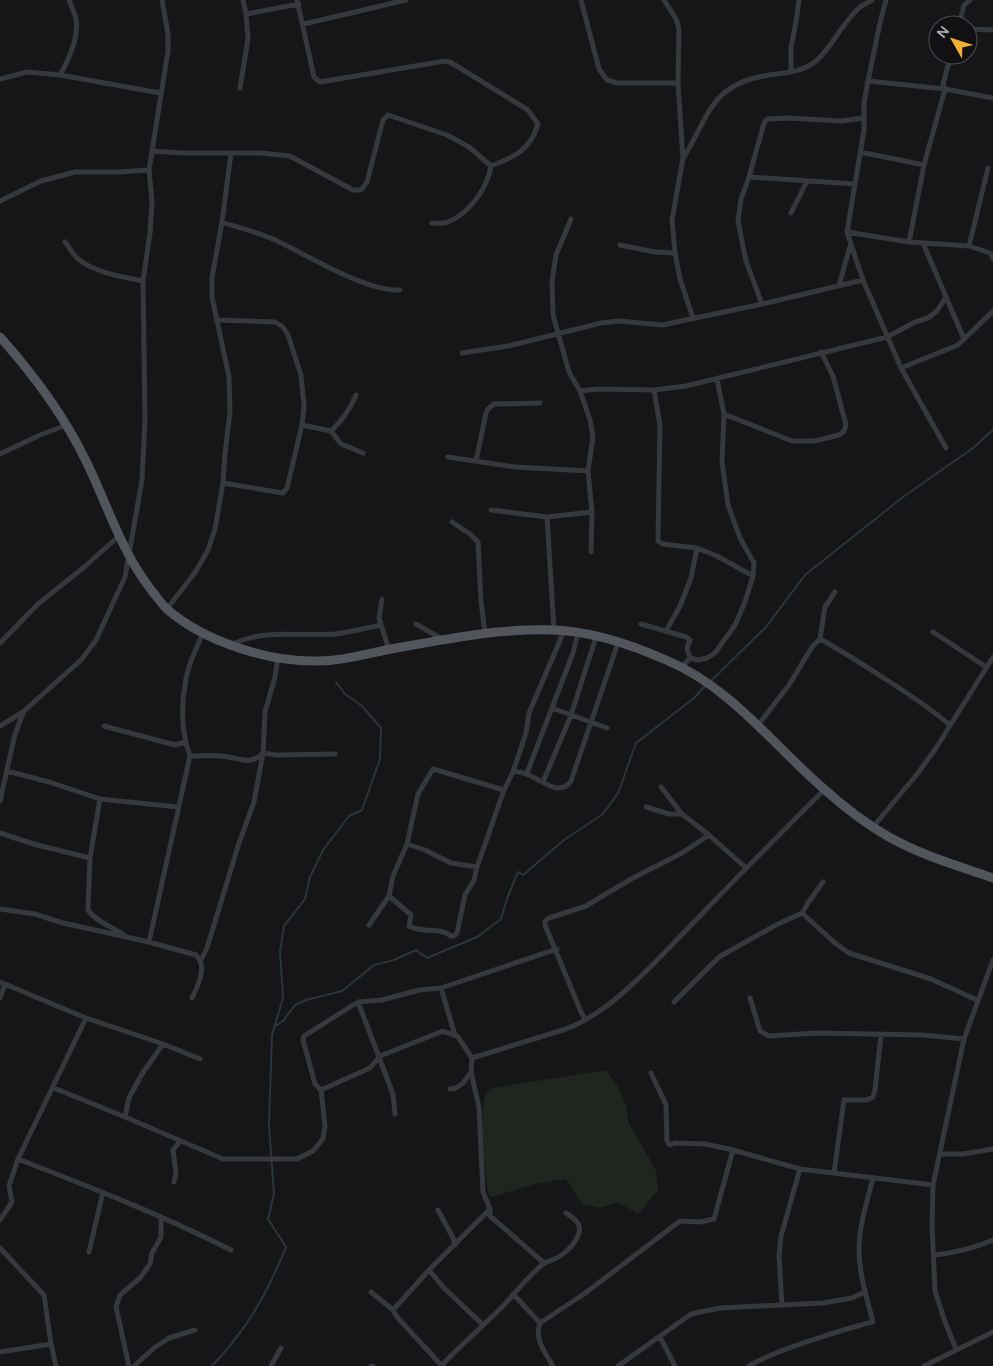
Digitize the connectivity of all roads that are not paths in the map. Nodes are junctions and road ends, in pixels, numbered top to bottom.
1 (69, 0) edge
2 (162, 0) edge
3 (243, 0) edge
4 (406, 0) edge
5 (581, 0) edge
6 (664, 0) edge
7 (799, 0) edge
8 (872, 0) edge
9 (886, 0) edge
10 (970, 0) edge
11 (298, 2) edge
12 (383, 2) edge
13 (246, 14) junction
14 (962, 15) edge
15 (304, 24) junction
16 (978, 29) edge
17 (993, 30) edge
18 (948, 65) edge
19 (791, 72) junction
20 (60, 75) junction
21 (0, 79) edge
22 (868, 81) junction
23 (678, 83) junction
24 (240, 88) dead end
25 (945, 89) junction
26 (160, 93) junction
27 (993, 98) edge
28 (864, 118) junction
29 (152, 151) junction
30 (860, 152) junction
31 (231, 153) junction
32 (684, 158) junction
33 (924, 165) junction
34 (491, 166) junction
35 (988, 168) dead end
36 (148, 170) junction
37 (749, 178) junction
38 (807, 181) junction
39 (854, 184) junction
40 (0, 201) edge
41 (791, 213) dead end
42 (571, 219) dead end
43 (222, 222) junction
44 (432, 223) dead end
45 (847, 232) junction
46 (65, 242) dead end
47 (909, 242) junction
48 (851, 243) junction
49 (923, 243) junction
50 (620, 245) dead end
51 (969, 246) junction
52 (675, 253) junction
53 (992, 256) edge
54 (863, 280) junction
55 (142, 282) junction
56 (839, 285) junction
57 (400, 290) dead end
58 (946, 297) junction
59 (762, 304) junction
60 (993, 311) edge
61 (693, 318) junction
62 (216, 320) junction
63 (559, 332) junction
64 (0, 337) edge
65 (887, 337) junction
66 (964, 339) junction
67 (821, 352) junction
68 (462, 353) dead end
69 (901, 368) junction
70 (717, 380) junction
71 (654, 390) junction
72 (580, 391) junction
73 (356, 395) dead end
74 (540, 403) dead end
75 (724, 414) junction
76 (67, 425) junction
77 (302, 425) junction
78 (331, 431) junction
79 (946, 448) dead end
80 (363, 453) dead end
81 (0, 454) edge
82 (448, 457) dead end
83 (476, 461) junction
84 (588, 470) junction
85 (223, 483) junction
86 (491, 510) dead end
87 (592, 512) junction
88 (547, 517) junction
89 (452, 522) dead end
90 (119, 536) junction
91 (697, 548) junction
92 (591, 552) dead end
93 (128, 556) junction
94 (753, 576) junction
95 (835, 592) dead end
96 (382, 599) dead end
97 (167, 610) junction
98 (416, 624) dead end
99 (641, 624) dead end
100 (381, 625) junction
101 (554, 630) junction
102 (564, 631) junction
103 (666, 631) junction
104 (203, 632) junction
105 (933, 632) dead end
106 (578, 633) junction
107 (485, 634) junction
108 (596, 637) junction
109 (820, 639) junction
110 (445, 640) junction
111 (0, 643) edge
112 (618, 643) junction
113 (231, 645) junction
114 (389, 650) junction
115 (278, 657) junction
116 (993, 657) edge
117 (690, 658) junction
118 (682, 667) junction
119 (986, 667) junction
120 (552, 708) junction
121 (24, 712) junction
122 (571, 715) junction
123 (590, 721) junction
124 (758, 725) junction
125 (950, 725) junction
126 (0, 726) edge
127 (104, 726) dead end
128 (607, 728) dead end
129 (185, 742) junction
130 (264, 753) junction
131 (335, 754) dead end
132 (190, 756) junction
133 (7, 771) junction
134 (514, 772) junction
135 (526, 773) junction
136 (544, 782) junction
137 (661, 787) dead end
138 (504, 790) junction
139 (824, 790) junction
140 (100, 798) junction
141 (0, 801) edge
142 (178, 807) junction
143 (646, 807) dead end
144 (682, 814) junction
145 (872, 828) junction
146 (0, 833) edge
147 (709, 835) junction
148 (407, 844) junction
149 (90, 858) junction
150 (477, 867) junction
151 (746, 868) junction
152 (993, 878) edge
153 (822, 882) dead end
154 (388, 896) junction
155 (0, 909) edge
156 (802, 913) junction
157 (369, 925) dead end
158 (125, 936) junction
159 (149, 942) junction
160 (557, 949) junction
161 (201, 960) junction
162 (993, 960) edge
163 (2, 983) edge
164 (441, 988) junction
165 (0, 998) edge
166 (192, 998) dead end
167 (750, 998) dead end
168 (977, 1000) junction
169 (358, 1002) junction
170 (674, 1002) dead end
171 (86, 1018) junction
172 (586, 1020) junction
173 (455, 1035) junction
174 (881, 1035) junction
175 (964, 1039) junction
176 (163, 1044) junction
177 (378, 1058) junction
178 (472, 1058) junction
179 (200, 1059) dead end
180 (471, 1072) junction
181 (651, 1073) dead end
182 (54, 1088) junction
183 (450, 1089) dead end
184 (321, 1090) junction
185 (395, 1114) dead end
186 (125, 1117) junction
187 (180, 1141) junction
188 (993, 1149) edge
189 (733, 1150) junction
190 (941, 1154) junction
191 (18, 1159) junction
192 (800, 1169) junction
193 (834, 1173) junction
194 (873, 1178) junction
195 (174, 1182) dead end
196 (933, 1185) junction
197 (103, 1192) junction
198 (490, 1209) junction
199 (438, 1210) dead end
200 (566, 1212) dead end
201 (161, 1217) junction
202 (0, 1220) edge
203 (993, 1240) edge
204 (454, 1245) junction
205 (0, 1248) edge
206 (231, 1250) dead end
207 (89, 1252) dead end
208 (934, 1255) junction
209 (544, 1263) junction
210 (429, 1270) junction
211 (371, 1292) dead end
212 (865, 1292) junction
213 (513, 1294) junction
214 (782, 1305) junction
215 (393, 1310) junction
216 (540, 1323) junction
217 (483, 1325) junction
218 (195, 1330) dead end
219 (993, 1332) edge
220 (660, 1337) junction
221 (51, 1344) junction
222 (281, 1348) dead end
223 (956, 1349) junction
224 (0, 1352) edge
225 (760, 1360) junction
226 (56, 1366) edge
227 (129, 1366) edge
228 (134, 1366) edge
229 (271, 1366) edge
230 (442, 1366) edge
231 (553, 1366) edge
232 (618, 1366) edge
233 (675, 1366) edge
234 (749, 1366) edge
235 (762, 1366) edge
236 (924, 1366) edge

1 - 20 street
2 - 26 street
3 - 13 street
4 - 12 street
5 - 23 street
6 - 23 street
7 - 19 street
8 - 19 street
9 - 22 street
10 - 14 street
11 - 13 street
11 - 15 street
12 - 15 street
13 - 24 street
15 - 34 street
16 - 17 street
18 - 25 street
19 - 32 street
20 - 21 street
20 - 26 street
22 - 25 street
22 - 28 street
23 - 32 street
25 - 27 street
25 - 33 street
26 - 29 street
28 - 30 street
28 - 37 street
29 - 31 street
29 - 36 street
30 - 33 street
30 - 39 street
31 - 34 street
31 - 43 street
32 - 52 street
33 - 47 street
34 - 44 street
35 - 51 street
36 - 40 street
36 - 55 street
37 - 38 street
37 - 59 street
38 - 39 street
38 - 41 street
39 - 45 street
42 - 63 street
43 - 57 street
43 - 62 street
45 - 47 street
45 - 48 street
46 - 55 street
47 - 49 street
48 - 54 street
48 - 56 street
49 - 51 street
49 - 58 street
50 - 52 street
51 - 53 street
52 - 61 street
54 - 56 street
54 - 65 street
55 - 93 street
56 - 59 street
58 - 65 street
58 - 66 street
59 - 61 street
60 - 66 street
61 - 63 street
62 - 77 street
62 - 85 street
63 - 68 street
63 - 72 street
64 - 76 main road
65 - 67 street
65 - 69 street
66 - 69 street
67 - 70 street
67 - 75 street
69 - 79 street
70 - 71 street
70 - 75 street
71 - 72 street
71 - 91 street
72 - 84 street
73 - 78 street
74 - 83 street
75 - 94 street
76 - 81 street
76 - 90 main road
77 - 78 street
77 - 85 street
78 - 80 street
82 - 83 street
83 - 84 street
84 - 87 street
85 - 97 street
86 - 88 street
87 - 88 street
87 - 92 street
88 - 101 street
89 - 107 street
90 - 93 main road
90 - 111 street
91 - 94 street
91 - 103 street
93 - 97 main road
93 - 121 street
94 - 117 street
95 - 109 street
96 - 100 street
97 - 104 main road
98 - 110 street
99 - 103 street
100 - 113 street
100 - 114 street
101 - 102 main road
101 - 107 main road
102 - 106 main road
102 - 134 street
103 - 117 street
104 - 113 main road
104 - 129 street
105 - 119 street
106 - 108 main road
106 - 120 street
107 - 110 main road
108 - 112 main road
108 - 122 street
109 - 124 street
109 - 125 street
110 - 114 main road
112 - 118 main road
112 - 123 street
113 - 115 main road
114 - 115 main road
115 - 130 street
116 - 119 street
117 - 118 street
118 - 124 main road
119 - 125 street
120 - 122 street
120 - 135 street
121 - 126 street
121 - 133 street
122 - 123 street
122 - 136 street
123 - 128 street
123 - 136 street
124 - 139 main road
125 - 145 street
127 - 129 street
129 - 132 street
130 - 131 street
130 - 132 street
130 - 161 street
132 - 142 street
133 - 140 street
133 - 141 street
134 - 135 street
134 - 138 street
135 - 136 street
137 - 144 street
138 - 148 street
138 - 150 street
139 - 145 main road
139 - 151 street
140 - 142 street
140 - 149 street
142 - 159 street
143 - 144 street
144 - 147 street
145 - 152 main road
146 - 149 street
147 - 151 street
147 - 160 street
148 - 150 street
148 - 154 street
149 - 158 street
150 - 154 street
151 - 172 street
153 - 156 street
154 - 157 street
155 - 158 street
156 - 168 street
156 - 170 street
158 - 159 street
159 - 161 street
160 - 164 street
160 - 172 street
161 - 166 street
162 - 168 street
163 - 165 street
163 - 171 street
164 - 169 street
164 - 173 street
167 - 174 street
168 - 175 street
169 - 177 street
169 - 184 street
171 - 176 street
171 - 182 street
172 - 178 street
173 - 177 street
173 - 178 street
174 - 175 street
174 - 193 street
175 - 190 street
176 - 179 street
176 - 186 street
177 - 184 street
177 - 185 street
178 - 180 street
180 - 183 street
180 - 198 street
181 - 189 street
182 - 186 street
182 - 191 street
184 - 187 street
186 - 187 street
187 - 195 street
188 - 190 street
189 - 192 street
189 - 216 street
190 - 196 street
191 - 197 street
191 - 202 street
192 - 193 street
192 - 214 street
193 - 194 street
194 - 196 street
194 - 212 street
196 - 208 street
197 - 201 street
197 - 207 street
198 - 204 street
198 - 209 street
199 - 204 street
200 - 209 street
201 - 206 street
201 - 227 street
203 - 208 street
204 - 210 street
205 - 221 street
208 - 223 street
209 - 213 street
210 - 215 street
210 - 217 street
211 - 215 street
212 - 214 street
212 - 225 street
213 - 216 street
213 - 217 street
214 - 220 street
215 - 230 street
216 - 231 street
217 - 230 street
218 - 228 street
219 - 223 street
220 - 232 street
220 - 233 street
221 - 224 street
221 - 226 street
222 - 229 street
223 - 236 street
225 - 234 street
225 - 235 street

